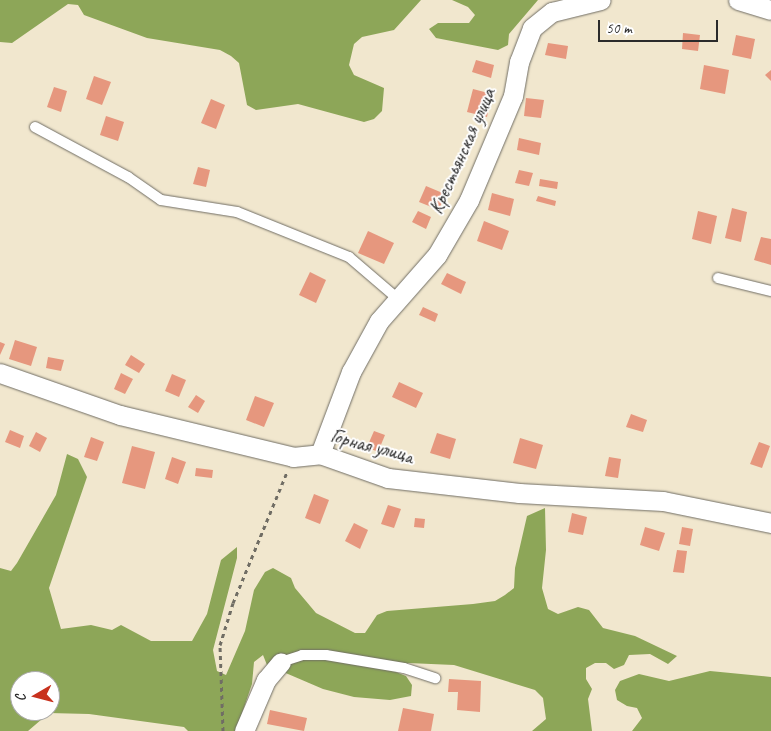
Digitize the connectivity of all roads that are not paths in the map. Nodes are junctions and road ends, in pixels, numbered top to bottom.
1 (601, 0) edge
2 (738, 0) edge
3 (771, 10) edge
4 (35, 127) dead end
5 (718, 278) dead end
6 (771, 291) edge
7 (398, 299) junction
8 (0, 374) edge
9 (320, 454) junction
10 (771, 523) edge
11 (282, 662) joint
12 (435, 678) dead end
13 (244, 731) edge

1 - 7 street, Крестьянская улица
2 - 3 street
4 - 7 lane
5 - 6 lane
7 - 9 street, Крестьянская улица
8 - 9 street, Горная улица
9 - 10 street, Горная улица
11 - 12 lane
11 - 13 street

